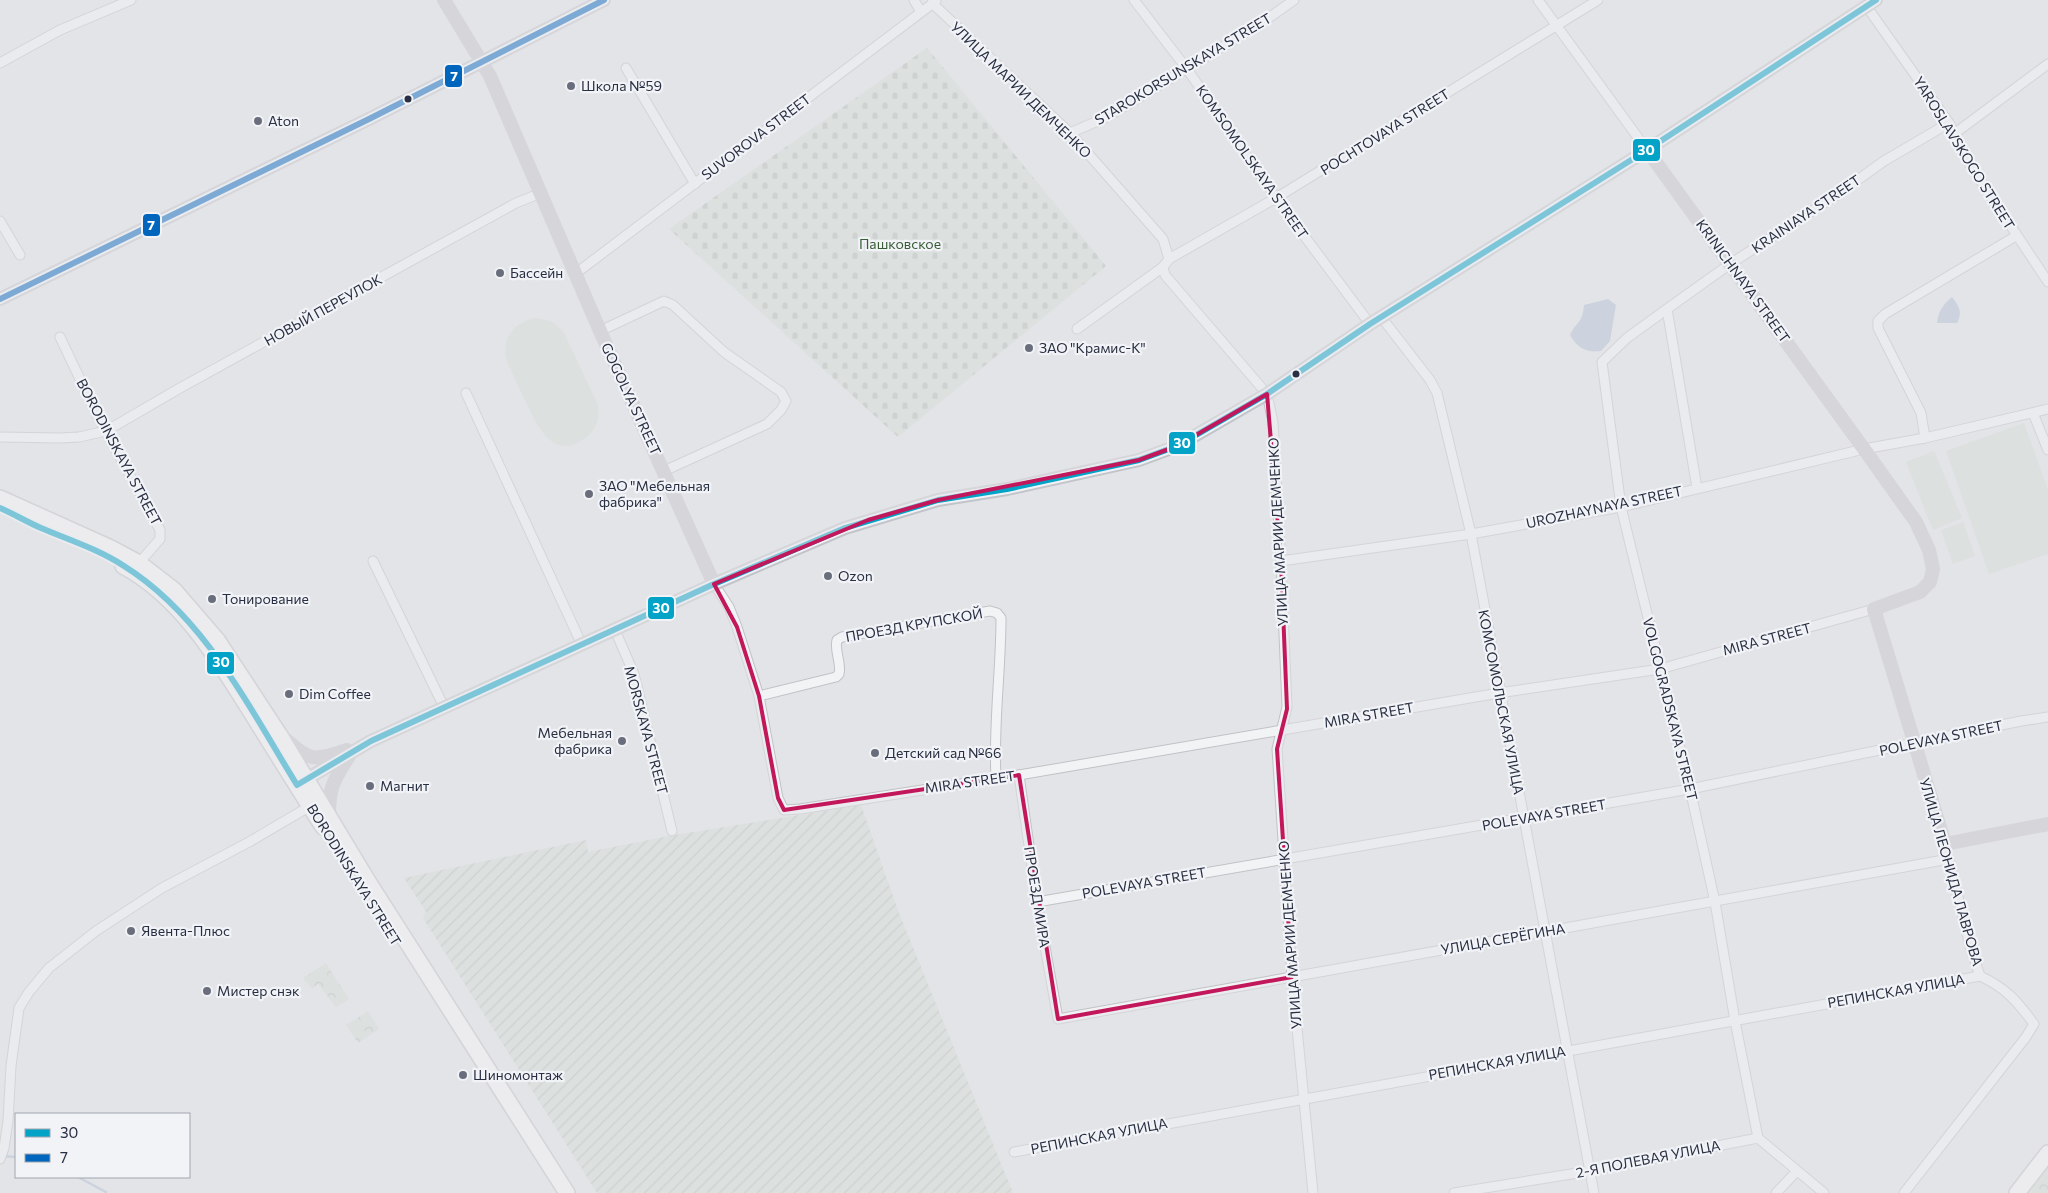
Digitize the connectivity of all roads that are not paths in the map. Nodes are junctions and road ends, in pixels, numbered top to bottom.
1 (131, 0) edge
2 (444, 0) edge
3 (604, 0) edge
4 (914, 0) edge
5 (1134, 0) edge
6 (1294, 0) edge
7 (1538, 0) edge
8 (1598, 0) edge
9 (934, 2) edge
10 (1868, 2) edge
11 (921, 12) junction
12 (1556, 26) junction
13 (483, 62) junction
14 (0, 63) edge
15 (2048, 64) edge
16 (626, 68) dead end
17 (1187, 69) junction
18 (1948, 123) junction
19 (1070, 133) junction
20 (1954, 134) junction
21 (1647, 150) junction
22 (695, 184) junction
23 (541, 193) junction
24 (1276, 198) junction
25 (0, 221) edge
26 (2016, 236) junction
27 (20, 255) dead end
28 (1168, 259) junction
29 (1730, 264) junction
30 (1163, 267) junction
31 (2045, 271) edge
32 (575, 274) junction
33 (2048, 282) edge
34 (0, 299) edge
35 (1667, 310) junction
36 (1376, 321) junction
37 (1077, 329) dead end
38 (600, 330) junction
39 (60, 337) dead end
40 (466, 393) dead end
41 (1267, 394) junction
42 (2048, 409) edge
43 (2033, 413) junction
44 (106, 431) junction
45 (0, 437) edge
46 (1924, 438) junction
47 (1864, 449) junction
48 (2048, 450) edge
49 (664, 471) junction
50 (1697, 488) junction
51 (0, 498) edge
52 (1621, 507) junction
53 (0, 508) edge
54 (1470, 534) junction
55 (373, 561) dead end
56 (1281, 561) junction
57 (139, 563) junction
58 (1933, 569) joint
59 (714, 584) junction
60 (1874, 609) junction
61 (616, 630) junction
62 (582, 645) junction
63 (1660, 668) junction
64 (1499, 693) junction
65 (758, 696) junction
66 (444, 708) junction
67 (2048, 717) edge
68 (1281, 730) junction
69 (278, 734) junction
70 (371, 741) junction
71 (1914, 744) junction
72 (351, 754) junction
73 (1019, 775) junction
74 (996, 778) junction
75 (302, 782) junction
76 (1690, 789) junction
77 (315, 803) junction
78 (784, 810) joint
79 (329, 817) junction
80 (1523, 819) junction
81 (2048, 824) edge
82 (672, 831) dead end
83 (1945, 844) junction
84 (1284, 858) junction
85 (1948, 859) junction
86 (1037, 902) junction
87 (1715, 902) junction
88 (1545, 932) junction
89 (1980, 976) junction
90 (1292, 977) junction
91 (1058, 1018) joint
92 (1735, 1021) junction
93 (1568, 1050) junction
94 (1304, 1098) junction
95 (1758, 1138) junction
96 (1014, 1152) dead end
97 (2048, 1153) edge
98 (0, 1158) edge
99 (1590, 1171) junction
100 (1797, 1171) junction
101 (555, 1193) edge
102 (567, 1193) edge
103 (1313, 1193) edge
104 (1454, 1193) edge
105 (1594, 1193) edge
106 (1776, 1193) edge
107 (1824, 1193) edge
108 (1904, 1193) edge
109 (2017, 1193) edge

1 - 14 street
2 - 13 street, GOGOLYA STREET
3 - 13 street
4 - 11 street
5 - 17 street, KOMSOMOLSKAYA STREET
6 - 17 street, STAROKORSUNSKAYA STREET
7 - 12 street, KRINICHNAYA STREET
8 - 12 street, POCHTOVAYA STREET
9 - 11 street, SUVOROVA STREET
9 - 19 street, УЛИЦА МАРИИ ДЕМЧЕНКО
10 - 18 street, YAROSLAVSKOGO STREET
10 - 21 street
11 - 22 street, SUVOROVA STREET
12 - 21 street, KRINICHNAYA STREET
12 - 24 street, POCHTOVAYA STREET
13 - 23 street, GOGOLYA STREET
13 - 34 street
15 - 20 street
16 - 22 street
17 - 19 street, STAROKORSUNSKAYA STREET
17 - 24 street, KOMSOMOLSKAYA STREET
18 - 20 street, YAROSLAVSKOGO STREET
18 - 29 street, KRAINIAYA STREET
19 - 28 street, УЛИЦА МАРИИ ДЕМЧЕНКО
20 - 26 street, YAROSLAVSKOGO STREET
21 - 29 street, KRINICHNAYA STREET
21 - 36 street
22 - 32 street, SUVOROVA STREET
23 - 32 street, GOGOLYA STREET
23 - 44 street, НОВЫЙ ПЕРЕУЛОК
24 - 28 street, POCHTOVAYA STREET
24 - 36 street, KOMSOMOLSKAYA STREET
25 - 27 street
26 - 31 street, YAROSLAVSKOGO STREET
26 - 46 street
28 - 30 street
29 - 35 street, KRAINIAYA STREET
29 - 47 street, KRINICHNAYA STREET
30 - 37 street
30 - 41 street
31 - 33 street, YAROSLAVSKOGO STREET
32 - 38 street, GOGOLYA STREET
35 - 50 street
35 - 52 street, VOLGOGRADSKAYA STREET
36 - 41 street
36 - 54 street, КОМСОМОЛЬСКАЯ УЛИЦА
38 - 49 street, GOGOLYA STREET
38 - 49 street
39 - 44 street, BORODINSKAYA STREET
40 - 62 street
41 - 56 street, УЛИЦА МАРИИ ДЕМЧЕНКО
41 - 59 street
42 - 43 street, UROZHAYNAYA STREET
43 - 46 street, UROZHAYNAYA STREET
43 - 48 street
44 - 45 street, НОВЫЙ ПЕРЕУЛОК
44 - 57 street, BORODINSKAYA STREET
46 - 47 street, UROZHAYNAYA STREET
47 - 50 street, UROZHAYNAYA STREET
47 - 58 street, KRINICHNAYA STREET
49 - 59 street, GOGOLYA STREET
50 - 52 street, UROZHAYNAYA STREET
51 - 57 main road, BORODINSKAYA STREET
52 - 54 street, UROZHAYNAYA STREET
52 - 63 street, VOLGOGRADSKAYA STREET
53 - 75 main road, BORODINSKAYA STREET
54 - 56 street, UROZHAYNAYA STREET
54 - 64 street, КОМСОМОЛЬСКАЯ УЛИЦА
55 - 66 street
56 - 68 street, УЛИЦА МАРИИ ДЕМЧЕНКО
57 - 69 main road, BORODINSKAYA STREET
58 - 60 street, MIRA STREET
59 - 61 street
59 - 65 street, GOGOLYA STREET
60 - 63 street, MIRA STREET
60 - 71 street, УЛИЦА ЛЕОНИДА ЛАВРОВА
61 - 62 street
61 - 82 street, MORSKAYA STREET
62 - 66 street
63 - 64 street, MIRA STREET
63 - 76 street, VOLGOGRADSKAYA STREET
64 - 68 street, MIRA STREET
64 - 80 street, КОМСОМОЛЬСКАЯ УЛИЦА
65 - 74 street, ПРОЕЗД КРУПСКОЙ
65 - 78 street, GOGOLYA STREET
66 - 70 street
67 - 71 street, POLEVAYA STREET
68 - 73 street, MIRA STREET
68 - 84 street, УЛИЦА МАРИИ ДЕМЧЕНКО
69 - 70 street
69 - 75 main road, BORODINSKAYA STREET
70 - 72 street
71 - 76 street, POLEVAYA STREET
71 - 83 street, УЛИЦА ЛЕОНИДА ЛАВРОВА
72 - 75 street
72 - 79 street
73 - 74 street, MIRA STREET
73 - 86 street, ПРОЕЗД МИРА
74 - 78 street, MIRA STREET
75 - 77 main road, BORODINSKAYA STREET
76 - 80 street, POLEVAYA STREET
76 - 87 street, VOLGOGRADSKAYA STREET
77 - 79 main road, BORODINSKAYA STREET
77 - 98 street
77 - 101 main road, BORODINSKAYA STREET
79 - 102 main road, BORODINSKAYA STREET
80 - 84 street, POLEVAYA STREET
80 - 88 street, КОМСОМОЛЬСКАЯ УЛИЦА
81 - 83 street
83 - 85 street, УЛИЦА ЛЕОНИДА ЛАВРОВА
84 - 86 street, POLEVAYA STREET
84 - 90 street, УЛИЦА МАРИИ ДЕМЧЕНКО
85 - 87 street, УЛИЦА СЕРЁГИНА
85 - 89 street, УЛИЦА ЛЕОНИДА ЛАВРОВА
86 - 91 street, ПРОЕЗД МИРА
87 - 88 street, УЛИЦА СЕРЁГИНА
87 - 92 street, VOLGOGRADSKAYA STREET
88 - 90 street, УЛИЦА СЕРЁГИНА
88 - 93 street, КОМСОМОЛЬСКАЯ УЛИЦА
89 - 92 street, РЕПИНСКАЯ УЛИЦА
89 - 108 street, УЛИЦА ЛЕОНИДА ЛАВРОВА
90 - 91 street, УЛИЦА СЕРЁГИНА
90 - 94 street, УЛИЦА МАРИИ ДЕМЧЕНКО
92 - 93 street, РЕПИНСКАЯ УЛИЦА
92 - 95 street, VOLGOGRADSKAYA STREET
93 - 94 street, РЕПИНСКАЯ УЛИЦА
93 - 99 street, КОМСОМОЛЬСКАЯ УЛИЦА
94 - 96 street, РЕПИНСКАЯ УЛИЦА
94 - 103 street, УЛИЦА МАРИИ ДЕМЧЕНКО
95 - 99 street, 2-Я ПОЛЕВАЯ УЛИЦА
95 - 100 street
97 - 109 main road
99 - 104 street, 2-Я ПОЛЕВАЯ УЛИЦА
99 - 105 street, КОМСОМОЛЬСКАЯ УЛИЦА
100 - 106 street
100 - 107 street

